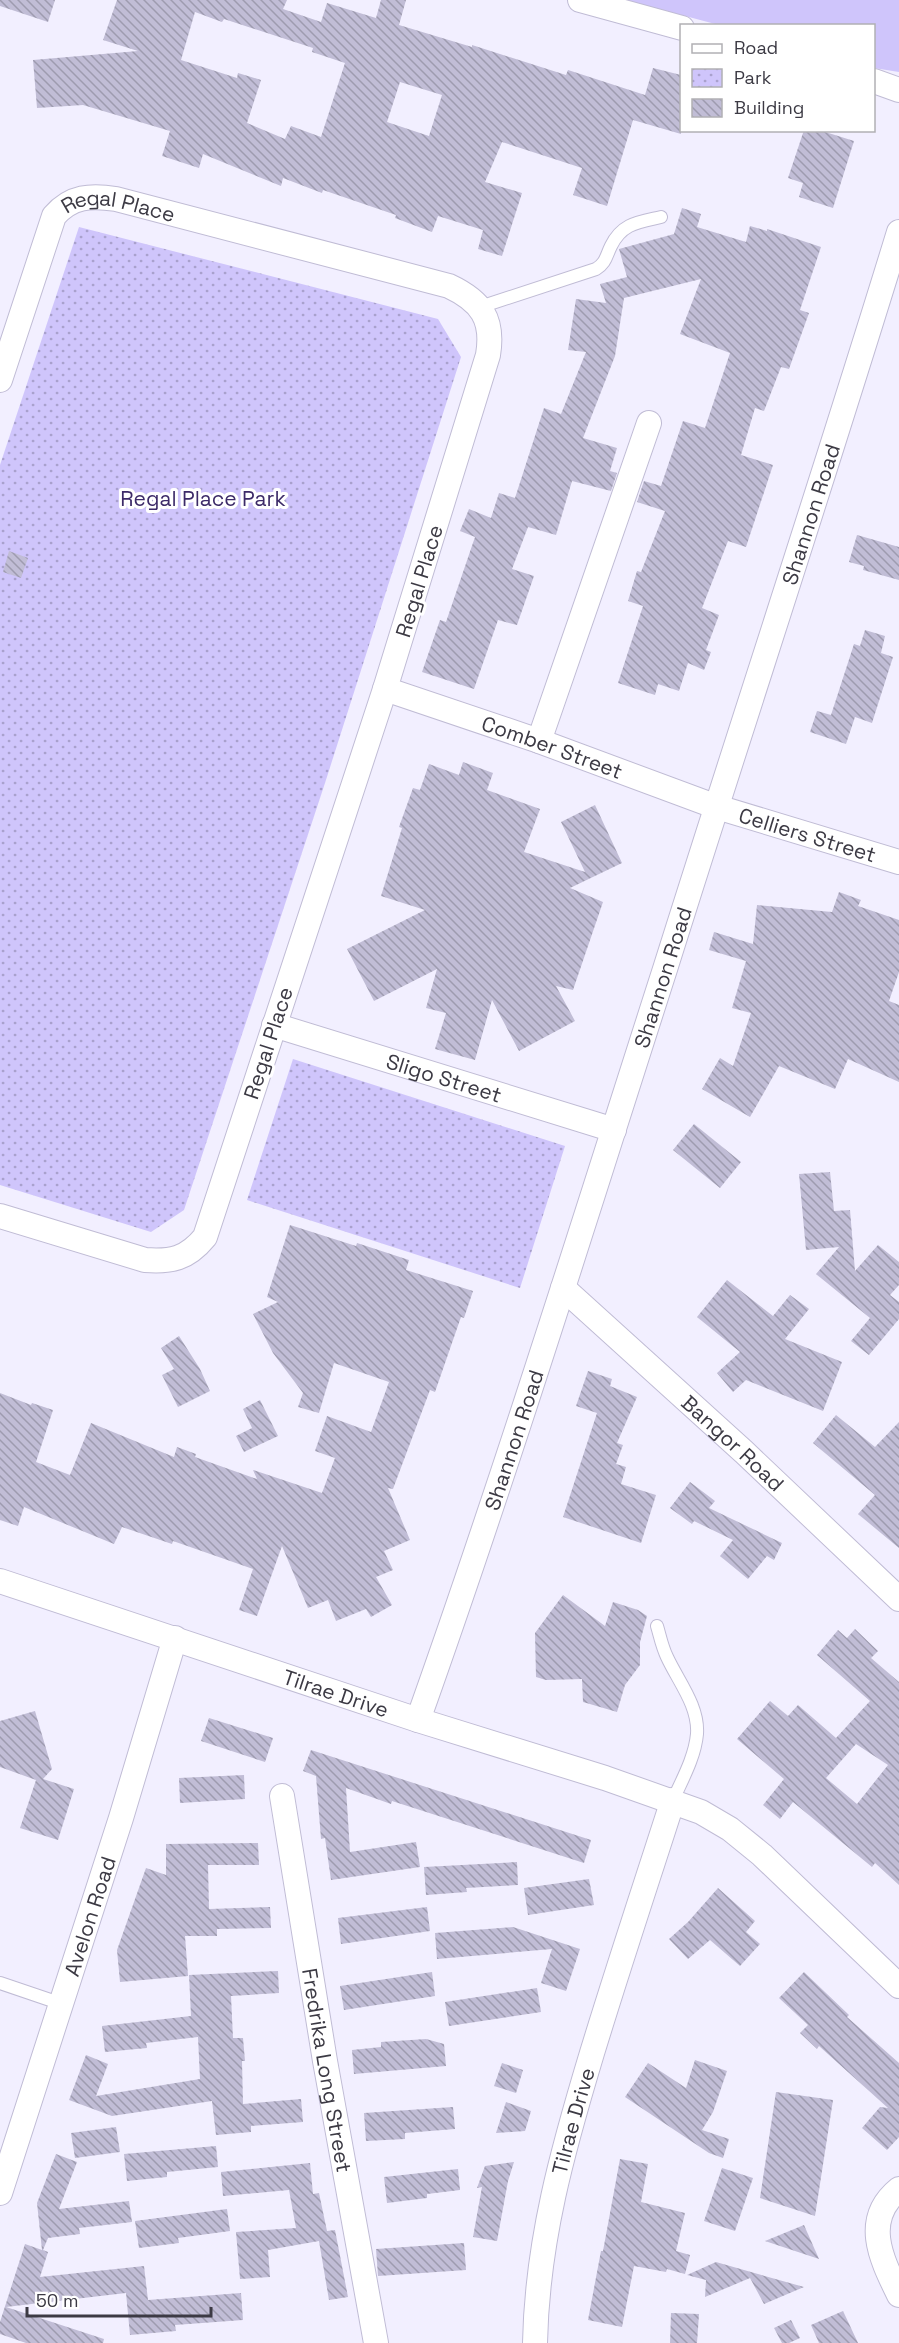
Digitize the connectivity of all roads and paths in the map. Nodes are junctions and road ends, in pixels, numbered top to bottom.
1 (580, 0) edge
2 (680, 28) edge
3 (875, 82) edge
4 (899, 90) edge
5 (662, 217) dead end
6 (899, 232) edge
7 (480, 307) junction
8 (0, 380) edge
9 (649, 423) dead end
10 (385, 689) junction
11 (539, 741) junction
12 (717, 807) junction
13 (899, 862) edge
14 (274, 1025) junction
15 (614, 1130) junction
16 (0, 1215) edge
17 (563, 1288) junction
18 (0, 1581) edge
19 (899, 1599) edge
20 (657, 1626) dead end
21 (175, 1638) junction
22 (418, 1720) junction
23 (282, 1796) dead end
24 (673, 1800) junction
25 (0, 1983) edge
26 (899, 1986) edge
27 (62, 2004) junction
28 (899, 2189) edge
29 (0, 2193) edge
30 (899, 2295) edge
31 (376, 2343) edge
32 (535, 2343) edge

1 - 2 street
3 - 4 street
5 - 7 lane
6 - 12 street, Shannon Road
7 - 8 street, Regal Place
7 - 10 street, Regal Place
9 - 11 street
10 - 11 street, Comber Street
10 - 14 street, Regal Place
11 - 12 street, Comber Street
12 - 13 street, Celliers Street
12 - 15 street, Shannon Road
14 - 15 street, Sligo Street
14 - 16 street, Regal Place
15 - 17 street, Shannon Road
17 - 19 street, Bangor Road
17 - 22 street, Shannon Road
18 - 21 street, Tilrae Drive
20 - 24 lane
21 - 22 street, Tilrae Drive
21 - 27 street, Avelon Road
22 - 24 street, Tilrae Drive
23 - 31 street, Fredrika Long Street
24 - 26 street, Tilrae Drive
24 - 32 street, Tilrae Drive
25 - 27 lane
27 - 29 street, Avelon Road
28 - 30 street

